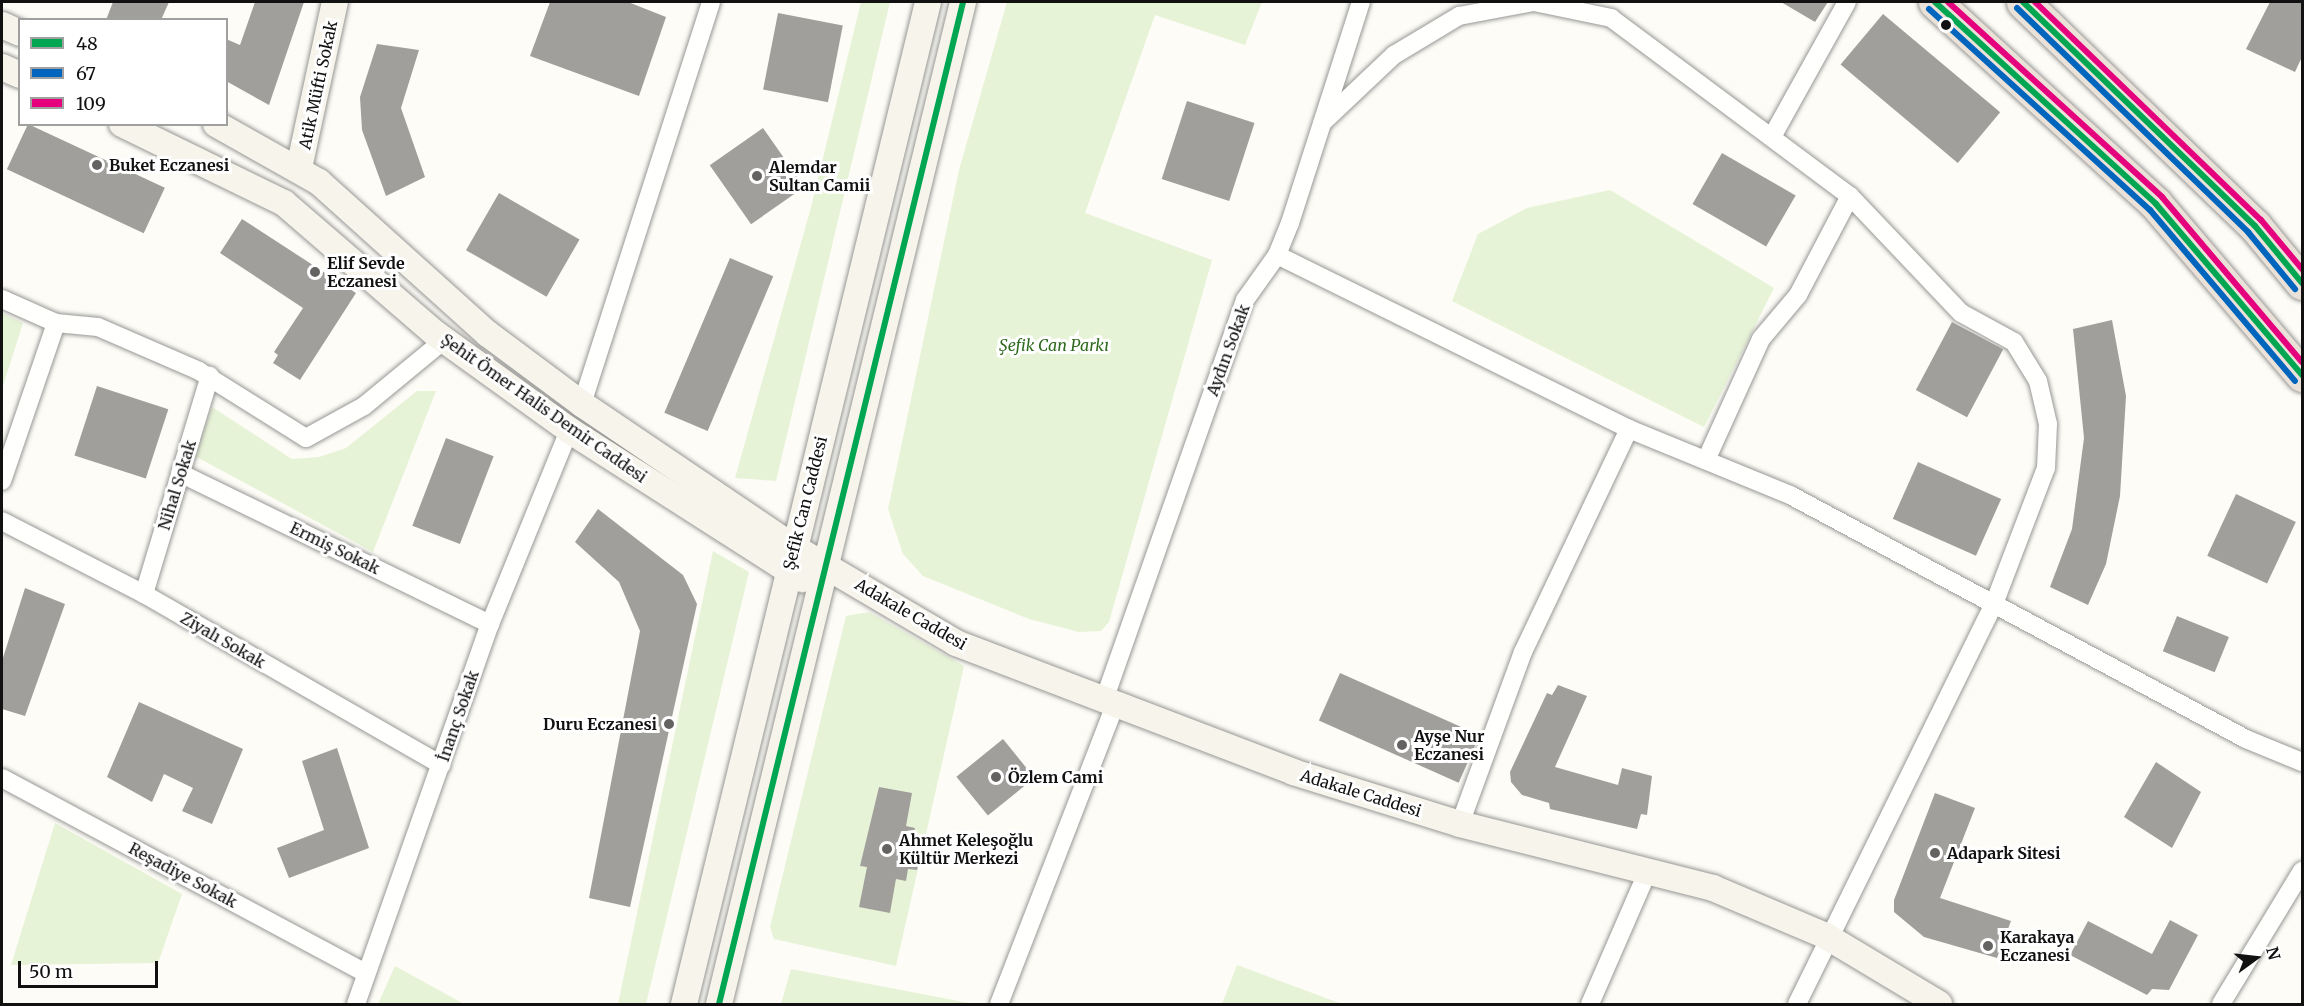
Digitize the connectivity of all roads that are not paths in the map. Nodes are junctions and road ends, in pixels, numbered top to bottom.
1 (335, 2) edge
2 (711, 2) edge
3 (928, 2) edge
4 (963, 2) edge
5 (1361, 2) edge
6 (1847, 2) edge
7 (1935, 2) edge
8 (2023, 2) edge
9 (2, 25) edge
10 (18, 32) edge
11 (2, 67) edge
12 (18, 74) edge
13 (1322, 123) junction
14 (126, 126) edge
15 (220, 126) edge
16 (1773, 135) junction
17 (299, 168) junction
18 (1850, 196) junction
19 (1277, 255) junction
20 (2302, 283) edge
21 (2, 298) edge
22 (56, 323) junction
23 (444, 340) junction
24 (2302, 375) edge
25 (210, 376) junction
26 (582, 404) junction
27 (1629, 429) junction
28 (569, 430) junction
29 (1706, 460) junction
30 (180, 472) junction
31 (2, 481) edge
32 (2, 521) edge
33 (792, 560) junction
34 (825, 577) junction
35 (144, 594) junction
36 (1994, 604) junction
37 (490, 624) junction
38 (1108, 705) junction
39 (2302, 762) edge
40 (441, 765) junction
41 (2, 778) edge
42 (1460, 824) junction
43 (2302, 872) edge
44 (1647, 873) junction
45 (1826, 936) junction
46 (365, 973) junction
47 (356, 1005) edge
48 (684, 1005) edge
49 (719, 1005) edge
50 (999, 1005) edge
51 (1590, 1005) edge
52 (1797, 1005) edge
53 (1939, 1005) edge
54 (2221, 1005) edge

1 - 17 main road, Atik Müfti Sokak
2 - 26 street
3 - 33 main road, Şefik Can Caddesi
4 - 34 main road
5 - 13 street, Aydın Sokak
6 - 16 street
7 - 24 highway
8 - 20 highway
9 - 10 main road
11 - 12 main road
13 - 16 street
13 - 19 street, Aydın Sokak
14 - 23 main road, Şehit Ömer Halis Demir Caddesi
15 - 17 main road, Şehit Ömer Halis Demir Caddesi
16 - 18 street
17 - 26 main road, Şehit Ömer Halis Demir Caddesi
18 - 29 street
18 - 36 street
19 - 27 street
19 - 38 street, Aydın Sokak
21 - 22 street
22 - 25 street
22 - 31 street
23 - 25 street
23 - 28 main road, Şehit Ömer Halis Demir Caddesi
25 - 30 street, Nihal Sokak
26 - 33 main road, Şehit Ömer Halis Demir Caddesi
27 - 29 street
27 - 42 street
28 - 33 main road, Şehit Ömer Halis Demir Caddesi
28 - 37 street, İnanç Sokak
29 - 36 street
30 - 35 street, Nihal Sokak
30 - 37 street, Ermiş Sokak
32 - 35 street, Ziyalı Sokak
33 - 34 main road, Şehit Ömer Halis Demir Caddesi
33 - 48 main road, Şefik Can Caddesi
34 - 38 main road, Adakale Caddesi
34 - 49 main road
35 - 40 street, Ziyalı Sokak
36 - 39 street
36 - 45 street
37 - 40 street, İnanç Sokak
38 - 42 main road, Adakale Caddesi
38 - 50 street, Aydın Sokak
40 - 46 street, İnanç Sokak
41 - 46 street, Reşadiye Sokak
42 - 44 main road, Adakale Caddesi
43 - 54 street
44 - 45 main road, Adakale Caddesi
44 - 51 street
45 - 52 street
45 - 53 main road, Adakale Caddesi
46 - 47 street, İnanç Sokak

